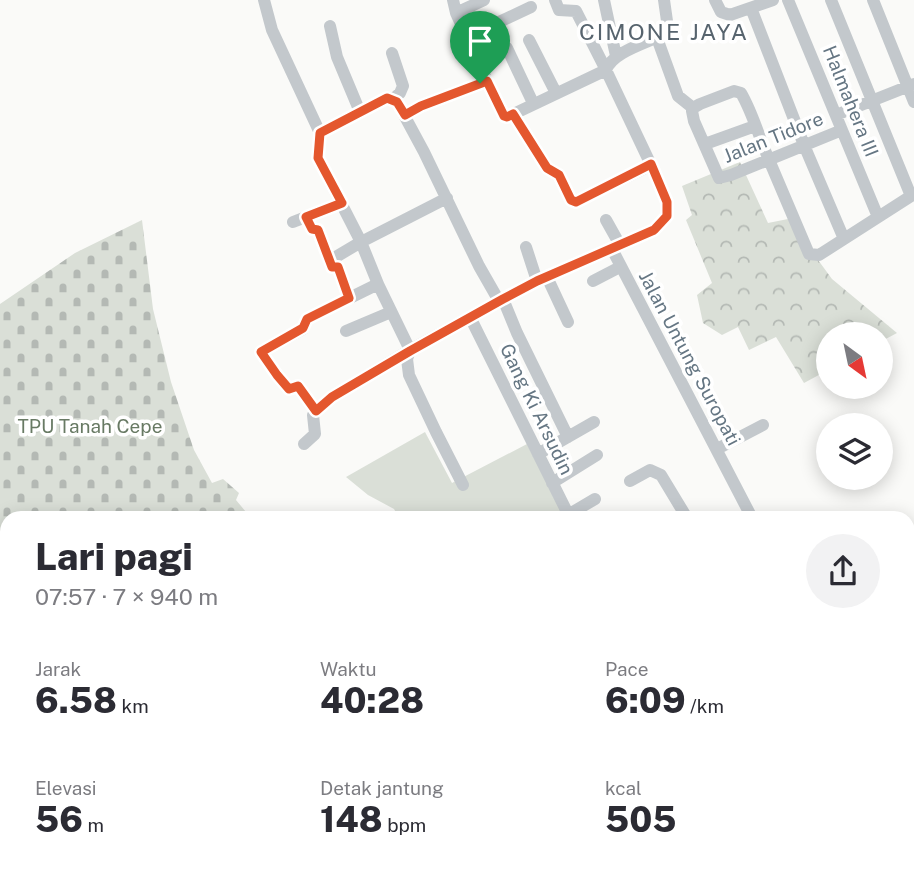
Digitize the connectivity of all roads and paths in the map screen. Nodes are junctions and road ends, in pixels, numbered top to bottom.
1 (264, 0) edge
2 (484, 0) edge
3 (555, 0) edge
4 (604, 0) edge
5 (664, 0) edge
6 (715, 0) edge
7 (773, 0) edge
8 (788, 0) edge
9 (831, 0) edge
10 (873, 0) edge
11 (454, 7) edge
12 (531, 7) dead end
13 (751, 8) junction
14 (330, 26) dead end
15 (467, 37) junction
16 (657, 38) junction
17 (529, 40) dead end
18 (507, 48) dead end
19 (392, 53) dead end
20 (616, 56) junction
21 (606, 70) junction
22 (487, 81) junction
23 (911, 85) edge
24 (556, 93) junction
25 (392, 100) junction
26 (873, 101) junction
27 (914, 102) edge
28 (533, 103) junction
29 (693, 108) junction
30 (360, 112) junction
31 (513, 114) junction
32 (405, 115) junction
33 (836, 115) junction
34 (755, 126) junction
35 (842, 130) junction
36 (320, 133) junction
37 (705, 144) junction
38 (804, 145) junction
39 (769, 159) junction
40 (651, 164) junction
41 (913, 195) edge
42 (447, 198) junction
43 (342, 203) junction
44 (306, 217) junction
45 (878, 217) junction
46 (606, 220) dead end
47 (293, 222) dead end
48 (844, 239) junction
49 (361, 242) junction
50 (526, 247) dead end
51 (616, 247) junction
52 (329, 261) junction
53 (620, 267) junction
54 (542, 279) junction
55 (593, 281) dead end
56 (378, 284) junction
57 (349, 298) junction
58 (501, 300) junction
59 (391, 312) junction
60 (470, 317) junction
61 (568, 322) dead end
62 (346, 331) dead end
63 (410, 351) junction
64 (316, 411) junction
65 (594, 422) dead end
66 (763, 425) dead end
67 (568, 436) junction
68 (304, 444) dead end
69 (717, 449) junction
70 (538, 454) junction
71 (597, 455) dead end
72 (630, 481) dead end
73 (552, 483) junction
74 (463, 485) dead end
75 (595, 499) dead end
76 (566, 511) edge
77 (577, 511) edge
78 (683, 511) edge
79 (748, 511) edge

1 - 36 street
2 - 11 street
3 - 21 street
4 - 20 street
5 - 16 street
6 - 13 street
7 - 13 street
8 - 33 street, Halmahera III
9 - 26 street
10 - 23 street
11 - 15 street
12 - 15 street
13 - 38 street
14 - 30 street
15 - 22 street
16 - 20 street
16 - 29 street, Jalan Tidore
17 - 24 street
18 - 28 street
19 - 25 street
20 - 21 street
21 - 24 street
21 - 40 street
22 - 31 street
22 - 32 street
23 - 26 street
23 - 27 street
24 - 28 street
25 - 30 street
25 - 32 street
26 - 33 street
26 - 41 street
28 - 31 street
29 - 34 street
29 - 37 street, Jalan Tidore
30 - 36 street
31 - 40 street
32 - 42 street
33 - 35 street, Halmahera III
34 - 37 street
34 - 39 street
35 - 38 street, Jalan Tidore
35 - 45 street, Halmahera III
36 - 43 street
37 - 39 street, Jalan Tidore
38 - 39 street, Jalan Tidore
38 - 48 street
39 - 48 street
40 - 51 street
41 - 45 street
42 - 49 street
42 - 58 street
43 - 44 street
43 - 49 street
44 - 47 street
44 - 52 street
45 - 48 street
46 - 51 street, Jalan Untung Suropati
49 - 52 street
49 - 56 street
50 - 54 street
51 - 53 street, Jalan Untung Suropati
51 - 54 street
52 - 57 street
53 - 55 street
53 - 69 street, Jalan Untung Suropati
54 - 58 street
54 - 61 street
56 - 57 street
56 - 59 street
57 - 64 street
58 - 60 street
58 - 67 street
59 - 62 street
59 - 63 street
60 - 63 street
60 - 70 street, Gang Ki Arsudin
63 - 64 street
63 - 74 street
64 - 68 street
65 - 67 street
66 - 69 street
67 - 70 street
69 - 79 street, Jalan Untung Suropati
70 - 73 street, Gang Ki Arsudin
71 - 73 street
72 - 78 street
73 - 76 street, Gang Ki Arsudin
75 - 77 street

